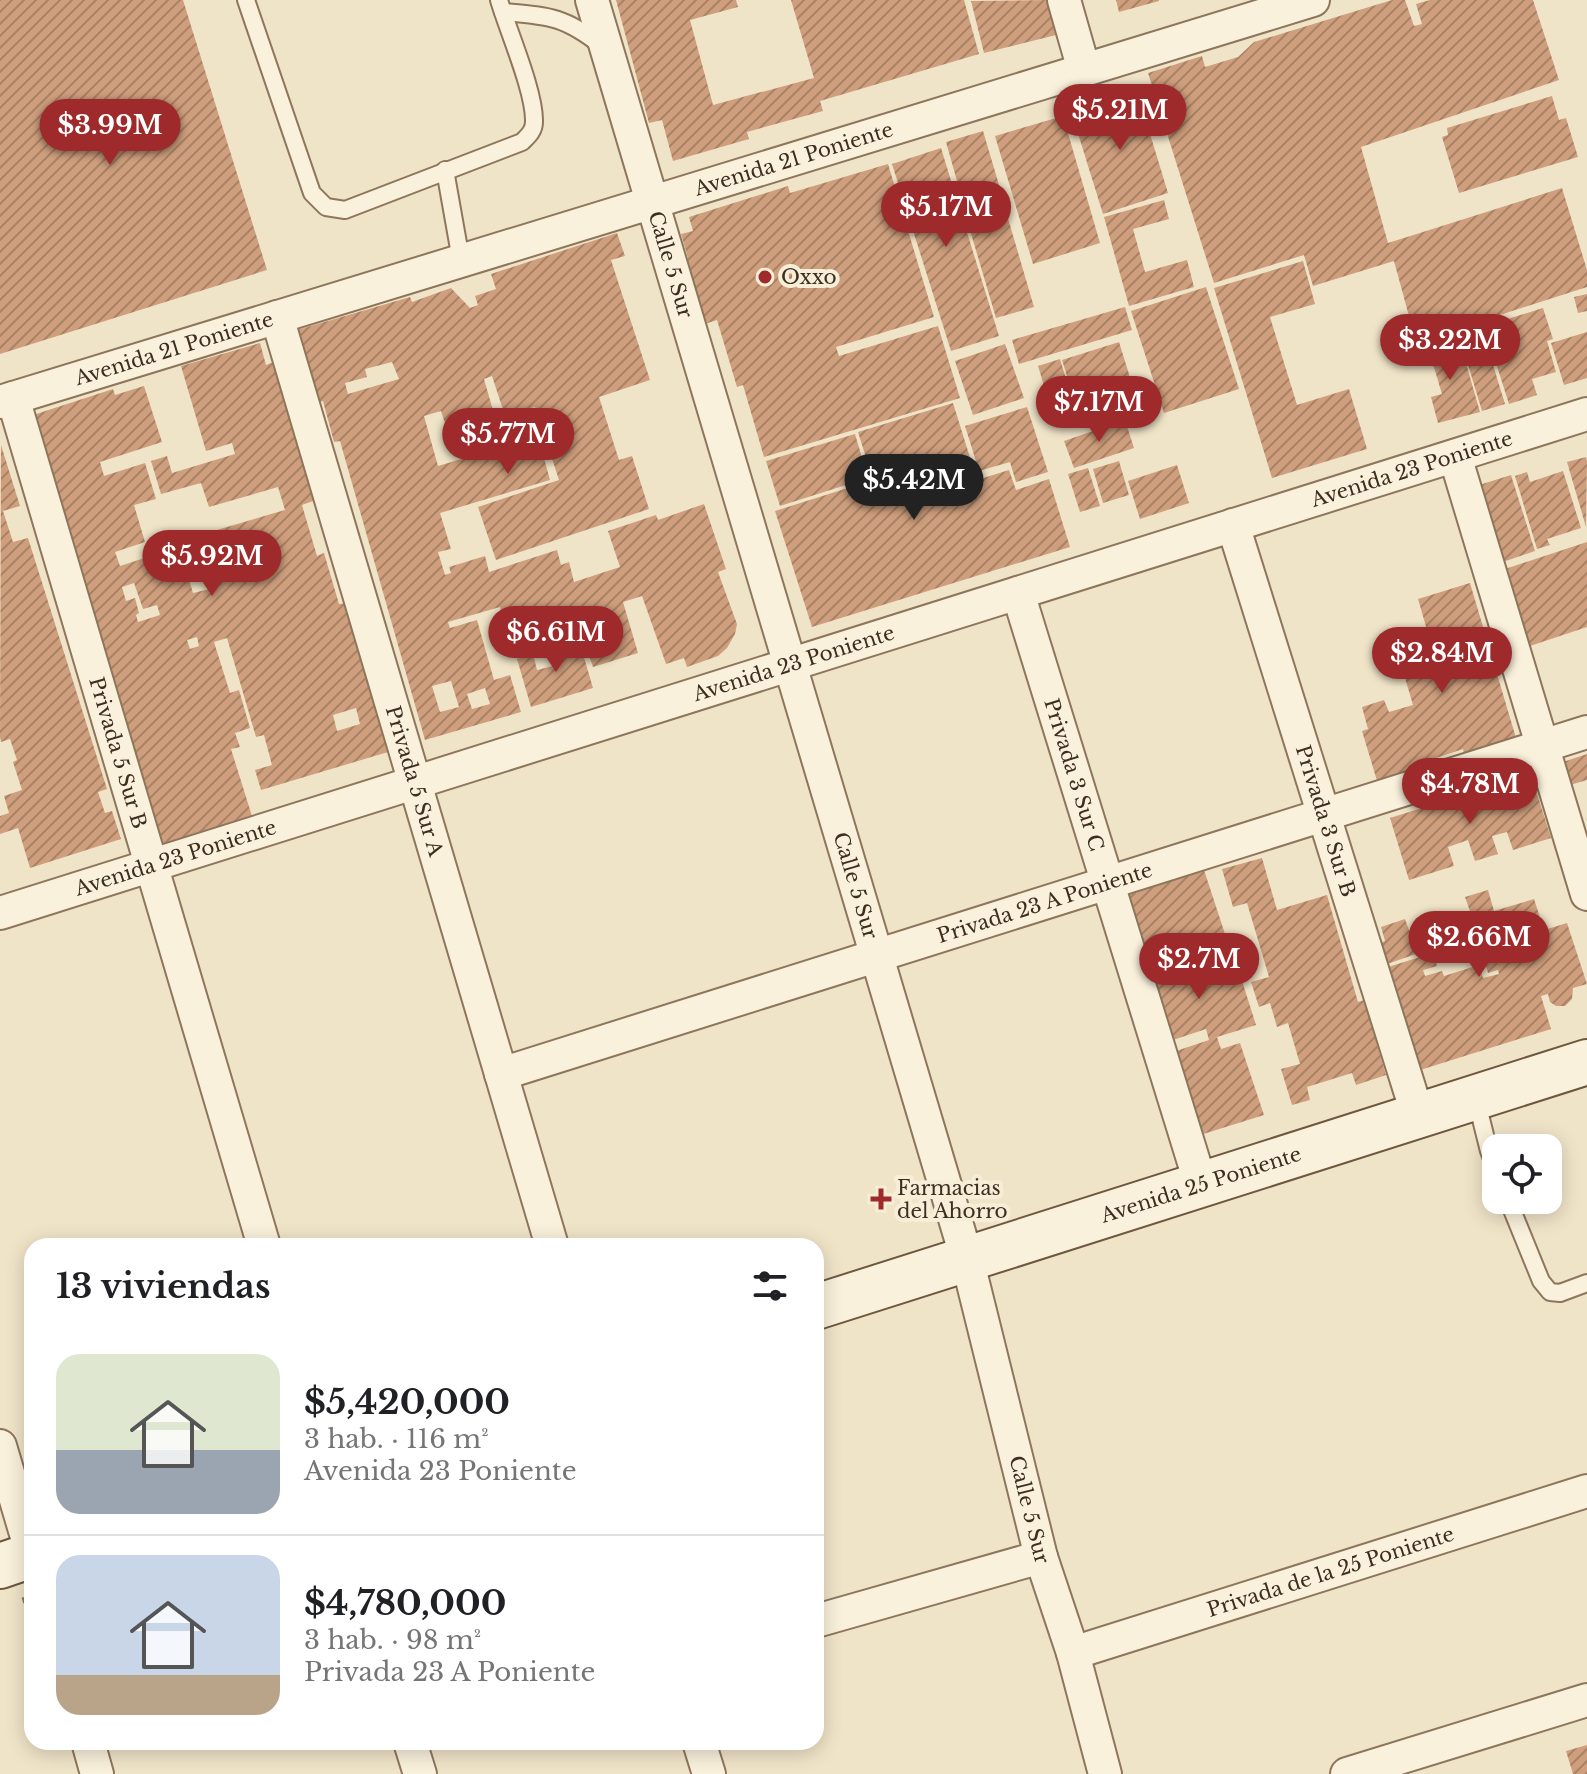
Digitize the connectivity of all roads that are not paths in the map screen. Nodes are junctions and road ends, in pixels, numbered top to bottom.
1 (246, 0) edge
2 (592, 0) edge
3 (1064, 0) edge
4 (1313, 0) edge
5 (501, 6) edge
6 (606, 49) junction
7 (1084, 70) junction
8 (445, 170) junction
9 (652, 202) junction
10 (461, 260) junction
11 (277, 317) junction
12 (7, 400) edge
13 (1587, 414) edge
14 (1455, 456) junction
15 (1233, 525) junction
16 (1018, 593) junction
17 (790, 664) junction
18 (1587, 732) edge
19 (1541, 747) junction
20 (415, 783) junction
21 (1324, 815) junction
22 (151, 866) junction
23 (1109, 883) junction
24 (1587, 894) edge
25 (0, 913) edge
26 (877, 956) junction
27 (1587, 1062) edge
28 (501, 1074) junction
29 (1475, 1098) junction
30 (1418, 1116) junction
31 (1485, 1134) edge
32 (1201, 1185) junction
33 (1514, 1214) edge
34 (262, 1238) edge
35 (550, 1238) edge
36 (967, 1259) junction
37 (1587, 1283) edge
38 (824, 1304) edge
39 (0, 1446) edge
40 (1587, 1491) edge
41 (24, 1527) edge
42 (24, 1557) edge
43 (1041, 1557) junction
44 (0, 1566) edge
45 (824, 1619) edge
46 (1073, 1653) junction
47 (1587, 1700) edge
48 (90, 1750) edge
49 (412, 1750) edge
50 (702, 1750) edge
51 (97, 1774) edge
52 (420, 1774) edge
53 (709, 1774) edge
54 (1105, 1774) edge
55 (1347, 1774) edge

1 - 8 lane
2 - 6 street, Calle 5 Sur
3 - 7 street
4 - 7 street, Avenida 21 Poniente
5 - 6 lane
5 - 8 lane
6 - 9 street, Calle 5 Sur
7 - 9 street, Avenida 21 Poniente
8 - 10 lane
9 - 10 street, Avenida 21 Poniente
9 - 17 street, Calle 5 Sur
10 - 11 street, Avenida 21 Poniente
11 - 12 street, Avenida 21 Poniente
11 - 20 street, Privada 5 Sur A
12 - 22 street, Privada 5 Sur B
13 - 14 street, Avenida 23 Poniente
14 - 15 street, Avenida 23 Poniente
14 - 19 street
15 - 16 street, Avenida 23 Poniente
15 - 21 street, Privada 3 Sur B
16 - 17 street, Avenida 23 Poniente
16 - 23 street, Privada 3 Sur C
17 - 20 street, Avenida 23 Poniente
17 - 26 street, Calle 5 Sur
18 - 19 street, Privada 23 A Poniente
19 - 21 street, Privada 23 A Poniente
19 - 24 street
20 - 22 street, Avenida 23 Poniente
20 - 28 street, Privada 5 Sur A
21 - 23 street, Privada 23 A Poniente
21 - 30 street, Privada 3 Sur B
22 - 25 street, Avenida 23 Poniente
22 - 34 street, Privada 5 Sur B
23 - 26 street, Privada 23 A Poniente
23 - 32 street, Privada 3 Sur C
26 - 28 street, Privada 23 A Poniente
26 - 36 street, Calle 5 Sur
27 - 29 main road, Avenida 25 Poniente
28 - 35 street, Privada 5 Sur A
29 - 30 main road, Avenida 25 Poniente
29 - 31 lane
30 - 32 main road, Avenida 25 Poniente
32 - 36 main road, Avenida 25 Poniente
33 - 37 lane
36 - 38 main road, Avenida 25 Poniente
36 - 43 street, Calle 5 Sur
39 - 41 street
40 - 46 street, Privada de la 25 Poniente
42 - 44 main road
43 - 45 street
43 - 46 street, Calle 5 Sur
46 - 54 street, Calle 5 Sur
47 - 55 street
48 - 51 street
49 - 52 street
50 - 53 street

